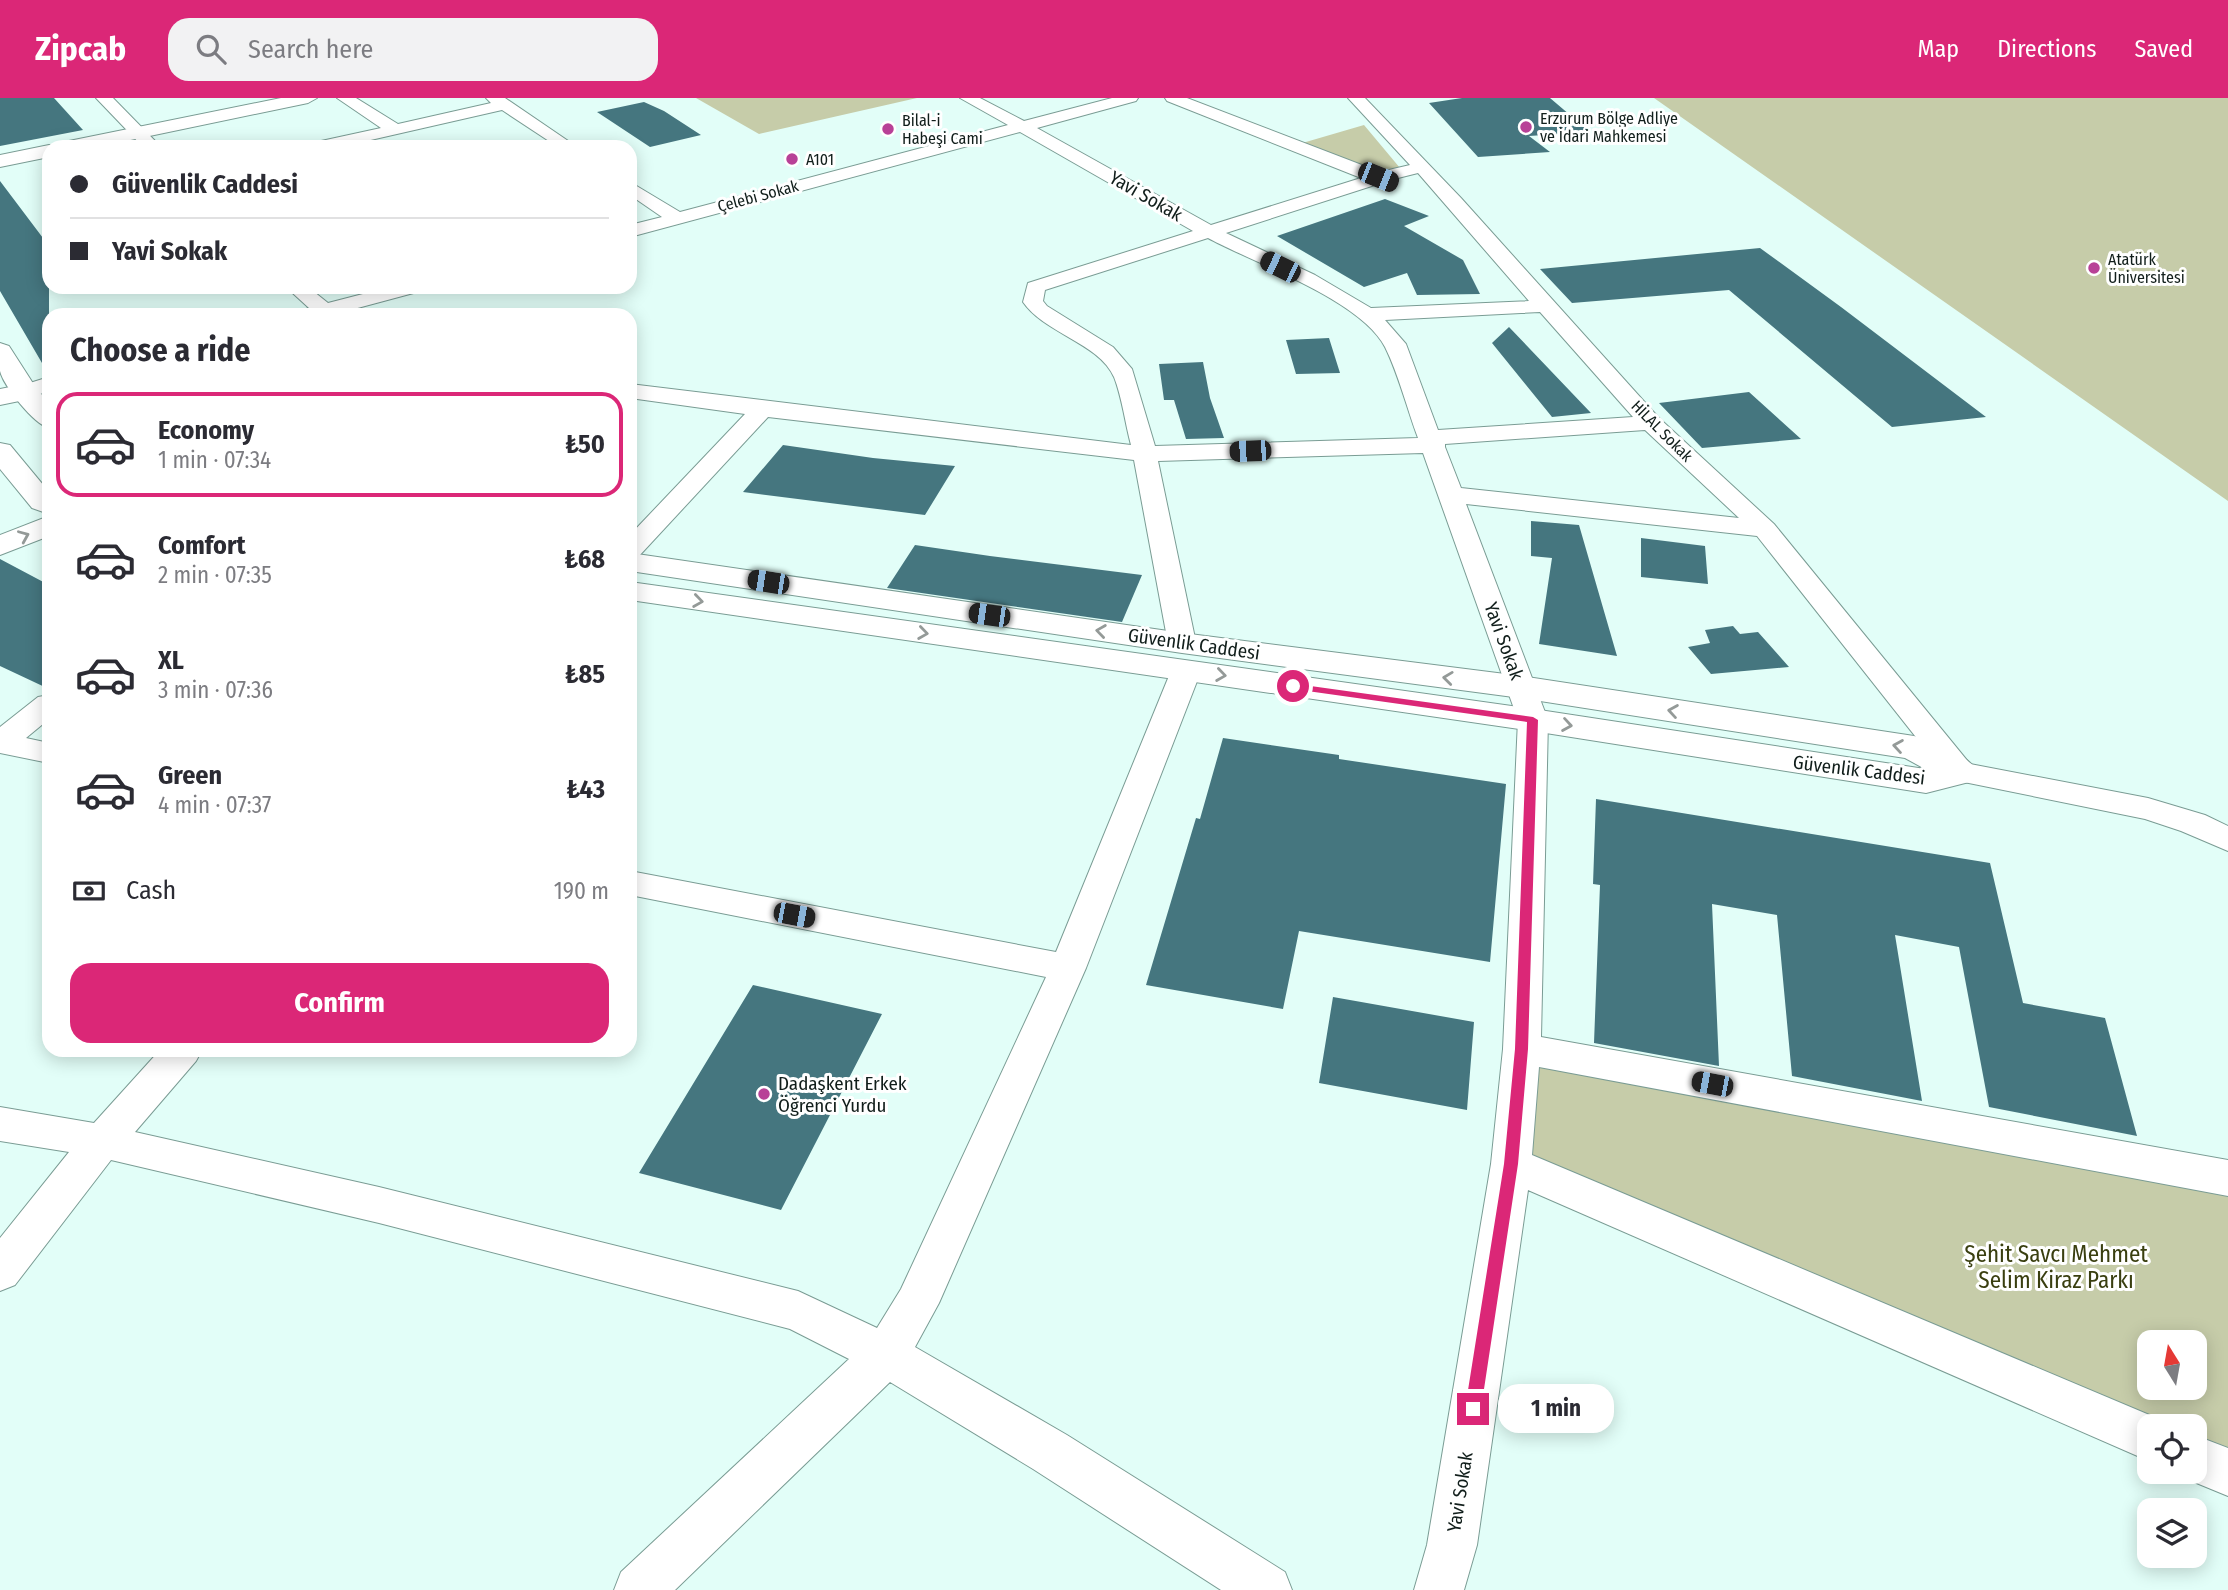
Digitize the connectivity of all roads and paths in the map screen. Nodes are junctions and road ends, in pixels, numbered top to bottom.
1 (104, 98) edge
2 (308, 98) edge
3 (345, 98) edge
4 (968, 98) edge
5 (1130, 98) edge
6 (1173, 98) edge
7 (1356, 98) edge
8 (499, 102) edge
9 (1022, 126) junction
10 (396, 130) junction
11 (139, 133) junction
12 (104, 140) edge
13 (146, 140) edge
14 (350, 140) edge
15 (558, 140) edge
16 (42, 152) edge
17 (0, 161) edge
18 (1422, 167) junction
19 (1378, 177) junction
20 (637, 192) edge
21 (1455, 202) junction
22 (677, 218) junction
23 (637, 229) edge
24 (1208, 232) junction
25 (302, 294) edge
26 (390, 294) edge
27 (1545, 306) junction
28 (315, 308) edge
29 (341, 308) edge
30 (1370, 314) junction
31 (0, 351) edge
32 (25, 391) edge
33 (637, 392) edge
34 (762, 409) junction
35 (42, 412) edge
36 (1651, 423) junction
37 (1432, 442) junction
38 (0, 451) edge
39 (1145, 454) junction
40 (1451, 495) junction
41 (42, 502) edge
42 (42, 509) edge
43 (42, 512) edge
44 (0, 519) edge
45 (1765, 529) junction
46 (637, 543) edge
47 (0, 546) edge
48 (637, 563) edge
49 (637, 592) edge
50 (1184, 657) junction
51 (1521, 687) junction
52 (42, 710) edge
53 (1533, 720) junction
54 (0, 743) edge
55 (42, 752) edge
56 (1960, 772) junction
57 (2228, 840) edge
58 (637, 884) edge
59 (1068, 968) junction
60 (1522, 1049) junction
61 (177, 1057) edge
62 (0, 1124) edge
63 (102, 1141) junction
64 (1511, 1164) junction
65 (2228, 1178) edge
66 (0, 1271) edge
67 (886, 1355) junction
68 (2137, 1433) edge
69 (2207, 1463) edge
70 (2228, 1472) edge
71 (639, 1590) edge
72 (1267, 1590) edge
73 (1439, 1590) edge

1 - 11 street
2 - 11 main road
3 - 10 street
4 - 9 street, Yavi Sokak
5 - 9 street, Çelebi Sokak
6 - 19 street
7 - 18 street, HİLAL Sokak
8 - 10 street
8 - 15 street
9 - 22 street, Çelebi Sokak
9 - 24 street, Yavi Sokak
10 - 14 street
11 - 12 main road
11 - 13 street
16 - 17 main road
18 - 19 street
18 - 21 street, HİLAL Sokak
19 - 21 street
19 - 24 street
20 - 22 street
21 - 27 street, HİLAL Sokak
22 - 23 street, Çelebi Sokak
24 - 30 street, Yavi Sokak
24 - 39 street
25 - 28 street
26 - 29 street
27 - 30 street
27 - 36 street, HİLAL Sokak
30 - 37 street, Yavi Sokak
31 - 32 main road
32 - 35 main road
33 - 34 street
34 - 39 street
34 - 46 street
36 - 37 street
36 - 45 street, HİLAL Sokak
37 - 39 street
37 - 40 street, Yavi Sokak
38 - 41 main road
39 - 50 street
40 - 45 street
40 - 51 street, Yavi Sokak
42 - 44 main road
47 -> 43 main road
45 - 56 street, HİLAL Sokak
50 -> 48 main road, Güvenlik Caddesi
49 -> 50 main road, Güvenlik Caddesi
51 -> 50 main road, Güvenlik Caddesi
50 -> 53 main road, Güvenlik Caddesi
50 - 59 street
51 - 53 street, Yavi Sokak
56 -> 51 main road, Güvenlik Caddesi
52 - 54 street
53 -> 56 main road, Güvenlik Caddesi
53 - 60 street, Yavi Sokak
54 - 55 street
56 - 57 street
58 - 59 street
59 - 67 street
60 - 64 street, Yavi Sokak
60 - 65 street
61 - 63 street
62 - 63 street
63 - 66 street
63 - 67 street
64 - 68 street
64 - 73 street, Yavi Sokak
67 - 71 street
67 - 72 street
69 - 70 street

